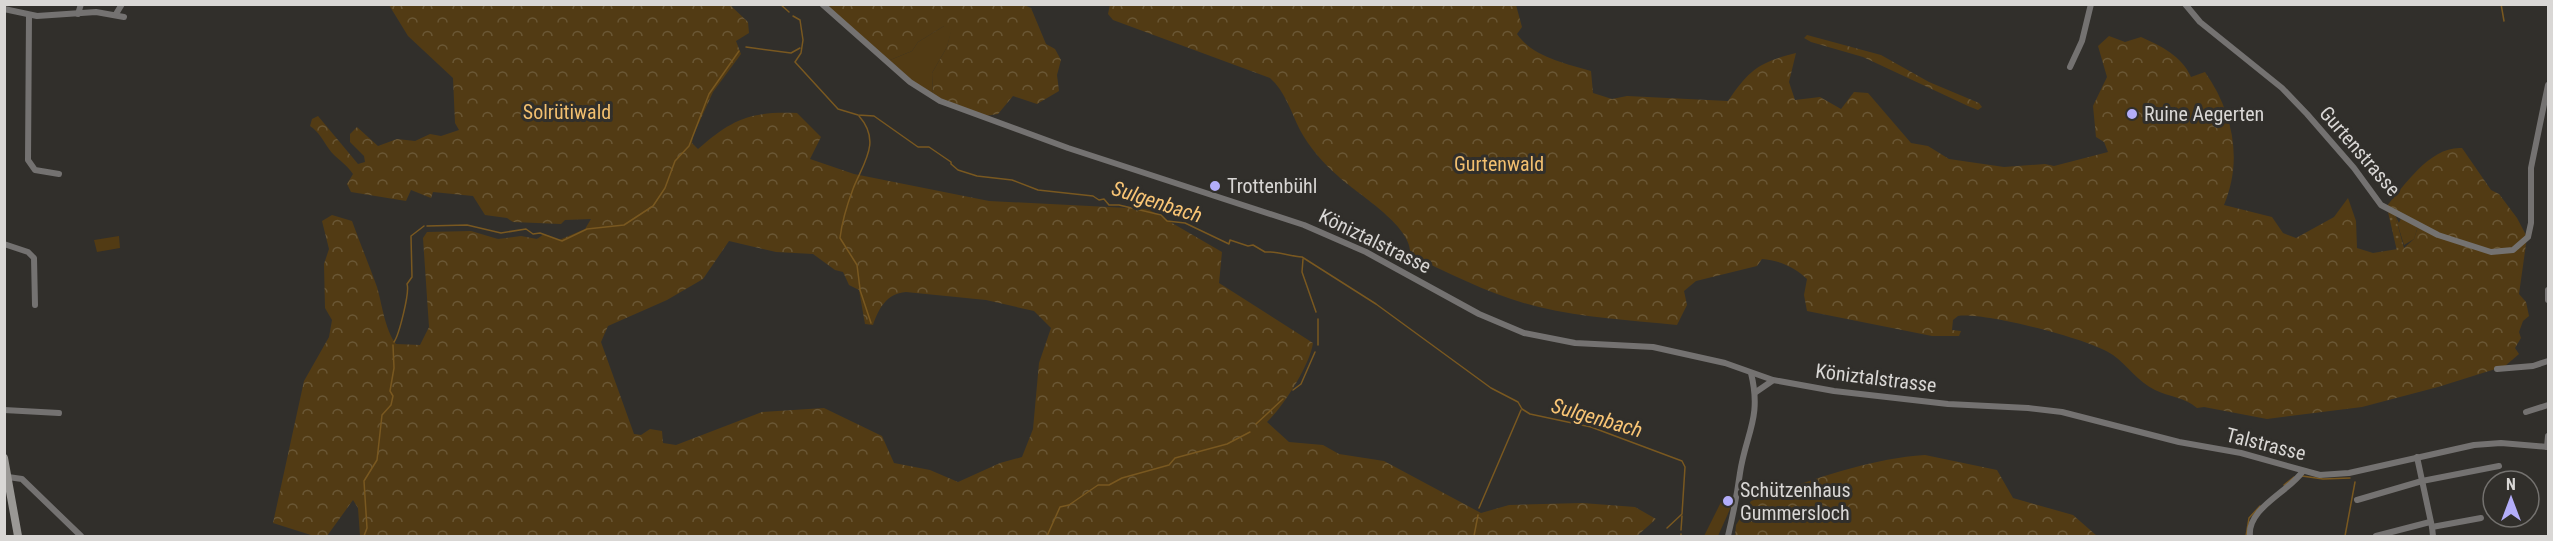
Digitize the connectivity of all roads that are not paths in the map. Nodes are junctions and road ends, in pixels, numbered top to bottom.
1 (81, 4) edge
2 (122, 4) edge
3 (822, 4) edge
4 (2091, 4) edge
5 (2185, 4) edge
6 (5, 9) edge
7 (78, 14) junction
8 (116, 14) junction
9 (29, 15) junction
10 (124, 17) dead end
11 (2070, 67) dead end
12 (2548, 85) edge
13 (59, 174) dead end
14 (4, 244) edge
15 (2548, 290) edge
16 (2548, 300) edge
17 (35, 305) dead end
18 (2548, 361) edge
19 (2497, 369) dead end
20 (1751, 373) junction
21 (1773, 381) junction
22 (1756, 392) junction
23 (2548, 405) edge
24 (1976, 406) joint
25 (4, 410) edge
26 (2526, 412) dead end
27 (59, 413) dead end
28 (2548, 436) edge
29 (2548, 447) edge
30 (2417, 457) junction
31 (4, 458) edge
32 (2499, 466) dead end
33 (2301, 475) junction
34 (8, 477) junction
35 (2422, 481) junction
36 (2357, 500) dead end
37 (2481, 518) dead end
38 (2431, 525) junction
39 (17, 536) edge
40 (81, 537) edge
41 (1728, 537) edge
42 (2250, 537) edge
43 (2376, 537) edge
44 (2433, 537) edge

1 - 7 street
2 - 8 street
3 - 20 street, Köniztalstrasse
4 - 11 street
5 - 12 street, Gurtenstrasse
6 - 9 street
7 - 8 street
7 - 9 street
8 - 10 street
9 - 13 street
14 - 17 street
15 - 16 street
18 - 19 street
20 - 21 street, Köniztalstrasse
20 - 22 street
21 - 22 street
21 - 24 street, Köniztalstrasse
22 - 41 street
23 - 26 street
24 - 33 street, Talstrasse
25 - 27 street
28 - 29 street
29 - 30 street, Talstrasse
30 - 33 street, Talstrasse
30 - 35 street
31 - 34 street
32 - 35 street
33 - 42 street
34 - 39 street
34 - 40 street
35 - 36 street
35 - 38 street
37 - 38 street
38 - 43 street
38 - 44 street

